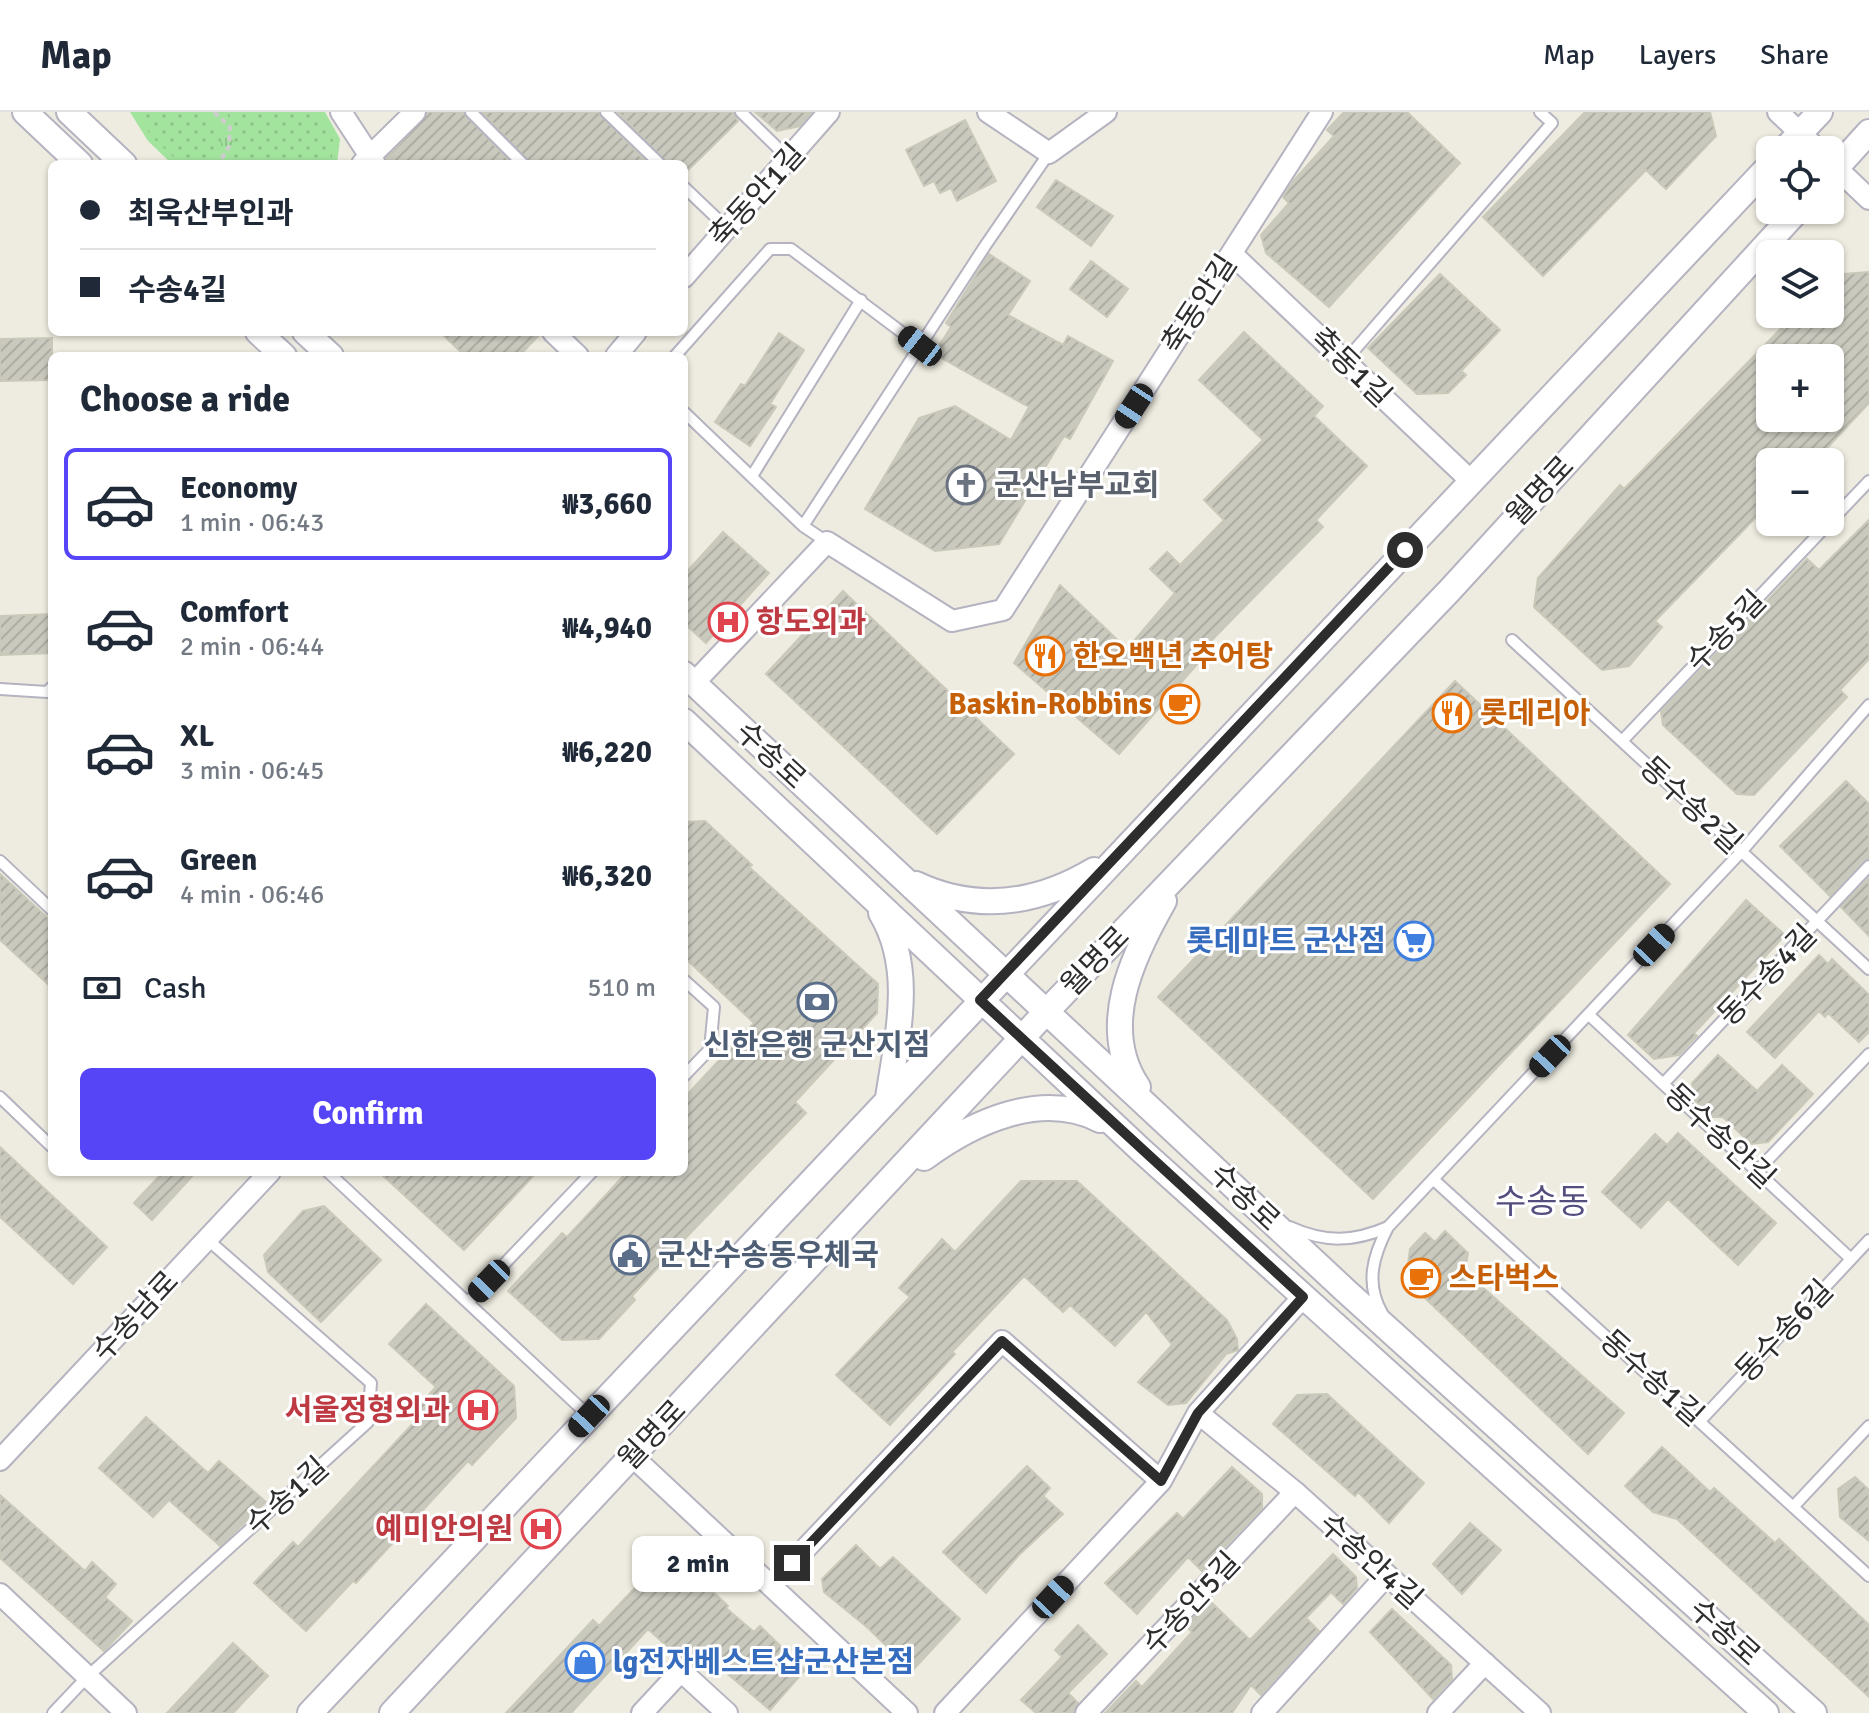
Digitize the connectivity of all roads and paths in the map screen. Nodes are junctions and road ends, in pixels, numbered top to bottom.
1 (25, 112) edge
2 (69, 112) edge
3 (341, 112) edge
4 (415, 112) edge
5 (471, 112) edge
6 (606, 112) edge
7 (741, 112) edge
8 (829, 112) edge
9 (988, 112) edge
10 (1106, 112) edge
11 (1322, 112) edge
12 (1540, 112) edge
13 (1778, 112) edge
14 (1820, 112) edge
15 (218, 113) edge
16 (1869, 132) edge
17 (1795, 136) edge
18 (1806, 136) edge
19 (1049, 153) junction
20 (1844, 156) edge
21 (790, 159) junction
22 (76, 160) edge
23 (120, 160) edge
24 (221, 160) edge
25 (367, 160) edge
26 (370, 160) edge
27 (519, 160) edge
28 (656, 160) edge
29 (1844, 178) edge
30 (1756, 180) edge
31 (688, 191) edge
32 (1869, 199) edge
33 (1785, 224) edge
34 (727, 228) junction
35 (1232, 254) junction
36 (688, 272) edge
37 (861, 300) junction
38 (262, 336) edge
39 (309, 336) edge
40 (557, 336) edge
41 (633, 336) edge
42 (920, 346) junction
43 (280, 352) edge
44 (327, 352) edge
45 (574, 352) edge
46 (619, 352) edge
47 (679, 352) edge
48 (1345, 361) junction
49 (688, 416) edge
50 (752, 476) junction
51 (1470, 480) junction
52 (1869, 481) edge
53 (1844, 507) edge
54 (803, 526) junction
55 (1817, 536) edge
56 (827, 542) junction
57 (1512, 640) dead end
58 (689, 678) edge
59 (0, 689) edge
60 (48, 691) edge
61 (1869, 705) edge
62 (688, 728) edge
63 (1622, 741) junction
64 (1123, 852) junction
65 (1741, 852) junction
66 (0, 861) edge
67 (1869, 866) edge
68 (1181, 871) junction
69 (904, 879) junction
70 (871, 897) junction
71 (48, 906) edge
72 (1817, 922) junction
73 (1869, 969) edge
74 (1005, 973) junction
75 (688, 984) edge
76 (980, 1000) junction
77 (1047, 1011) junction
78 (1589, 1015) junction
79 (1022, 1038) junction
80 (1869, 1054) edge
81 (688, 1072) edge
82 (1664, 1083) junction
83 (0, 1097) edge
84 (888, 1098) junction
85 (1161, 1117) junction
86 (1132, 1142) junction
87 (48, 1143) edge
88 (1757, 1171) junction
89 (266, 1176) edge
90 (332, 1176) edge
91 (588, 1176) edge
92 (1434, 1180) junction
93 (886, 1185) junction
94 (1265, 1215) junction
95 (1388, 1227) junction
96 (207, 1239) junction
97 (1869, 1240) edge
98 (1851, 1259) junction
99 (1303, 1297) junction
100 (468, 1302) junction
101 (1396, 1336) junction
102 (1198, 1413) junction
103 (589, 1416) junction
104 (1700, 1421) junction
105 (1869, 1426) edge
106 (632, 1456) junction
107 (0, 1460) edge
108 (1161, 1481) junction
109 (1295, 1492) junction
110 (1793, 1507) junction
111 (1386, 1576) junction
112 (1869, 1576) edge
113 (771, 1585) junction
114 (0, 1594) edge
115 (1485, 1663) junction
116 (87, 1677) junction
117 (53, 1713) edge
118 (126, 1713) edge
119 (310, 1713) edge
120 (392, 1713) edge
121 (642, 1713) edge
122 (727, 1713) edge
123 (907, 1713) edge
124 (945, 1713) edge
125 (1086, 1713) edge
126 (1262, 1713) edge
127 (1438, 1713) edge
128 (1540, 1713) edge
129 (1766, 1713) edge
130 (1814, 1713) edge

1 - 22 street
2 - 23 street
3 - 25 street
4 - 26 street
5 - 27 lane
6 - 28 lane
7 - 21 lane
8 - 21 street, 축동안1길
9 - 19 street
10 - 19 street
11 - 35 street, 축동안길
12 - 48 lane
13 - 17 street
14 - 18 street
15 - 24 path
16 - 20 street
19 - 42 lane
21 - 34 street, 축동안1길
29 - 32 street
30 - 51 street, 월명로
31 - 34 lane
33 - 68 street, 월명로
34 - 36 street, 축동안1길
35 - 48 street, 축동1길
35 - 56 street, 축동안길
37 - 42 lane
37 - 47 lane
37 - 50 lane
38 - 43 street
39 - 44 street
40 - 45 street
41 - 46 street
42 - 54 lane
48 - 51 street, 축동1길
49 - 50 lane, 축동안길
50 - 54 lane, 축동안길
51 - 64 street, 월명로
52 - 53 lane, 수송5길
54 - 56 lane, 축동안길
55 - 63 lane, 수송5길
56 - 58 street
57 - 63 lane, 동수송2길
58 - 69 street, 수송로
59 - 60 lane
61 - 65 lane
62 - 70 street, 수송로
63 - 65 lane, 동수송2길
64 - 69 street
64 - 74 street, 월명로
65 - 72 lane, 동수송2길
65 - 78 lane
66 - 71 lane
67 - 72 lane, 동수송4길
68 - 77 street, 월명로
68 - 85 street
69 - 74 street, 수송로
70 - 76 street, 수송로
70 - 84 street
72 - 73 lane, 동수송2길
72 - 82 lane, 동수송4길
74 - 76 street, 월명로
74 - 77 street, 수송로
75 - 81 lane
76 - 79 street, 수송로
76 - 84 street, 월명로
77 - 79 street, 월명로
77 - 85 street, 수송로
78 - 82 lane, 동수송안길
78 - 92 lane
79 - 86 street, 수송로
79 - 93 street, 월명로
80 - 88 lane
82 - 88 lane, 동수송안길
83 - 87 lane
84 - 103 street, 월명로
85 - 94 street, 수송로
86 - 93 street
86 - 99 street, 수송로
88 - 98 lane, 동수송안길
89 - 96 street, 수송남로
90 - 100 lane
91 - 100 lane
92 - 95 lane
92 - 104 lane, 동수송1길
93 - 106 street, 월명로
94 - 95 lane
94 - 101 street, 수송로
95 - 101 lane
96 - 107 street, 수송남로
96 - 116 lane, 수송1길
97 - 98 lane, 동수송6길
98 - 104 lane, 동수송6길
99 - 102 street
99 - 129 street, 수송로
100 - 103 lane, 월명로
101 - 130 street, 수송로
102 - 108 street
102 - 109 street, 수송안4길
103 - 119 street, 월명로
104 - 110 lane, 동수송1길
105 - 110 lane
106 - 113 street
106 - 120 street, 월명로
108 - 113 street
108 - 124 street
109 - 111 street, 수송안4길
109 - 125 street, 수송안5길
110 - 112 lane, 동수송1길
111 - 115 street, 수송안4길
111 - 126 street
113 - 123 street
114 - 116 street
115 - 127 street
115 - 128 street, 수송안4길
116 - 117 lane, 수송1길
116 - 118 street
121 - 122 street

